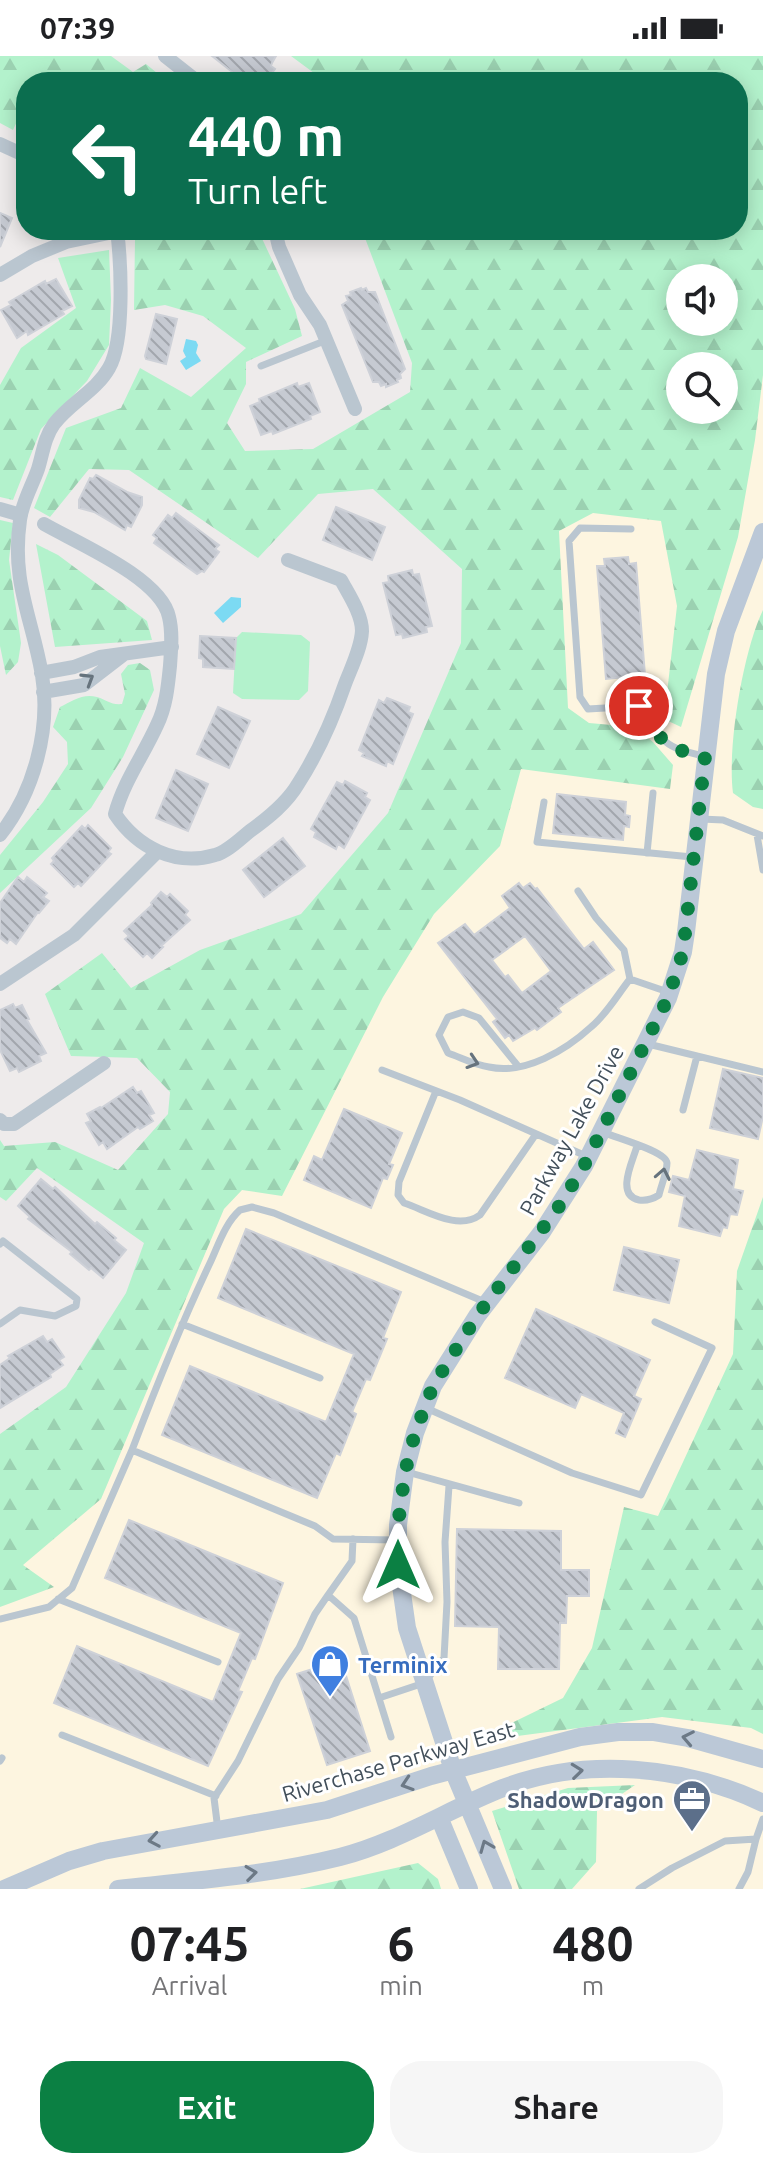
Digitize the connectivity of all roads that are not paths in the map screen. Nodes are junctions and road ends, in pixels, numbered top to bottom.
1 (165, 56) edge
2 (185, 72) edge
3 (75, 240) edge
4 (119, 240) edge
5 (277, 240) edge
6 (0, 275) edge
7 (327, 340) junction
8 (261, 366) dead end
9 (355, 409) dead end
10 (0, 509) edge
11 (21, 515) junction
12 (44, 524) dead end
13 (631, 529) dead end
14 (763, 532) edge
15 (288, 560) dead end
16 (172, 647) junction
17 (127, 652) junction
18 (41, 673) junction
19 (43, 692) junction
20 (705, 757) junction
21 (653, 793) dead end
22 (544, 802) dead end
23 (699, 819) junction
24 (0, 835) edge
25 (760, 836) edge
26 (156, 853) junction
27 (647, 853) junction
28 (694, 858) junction
29 (763, 870) edge
30 (578, 891) dead end
31 (630, 979) junction
32 (0, 984) edge
33 (670, 993) junction
34 (646, 1044) junction
35 (697, 1056) junction
36 (104, 1063) dead end
37 (518, 1066) junction
38 (382, 1070) dead end
39 (763, 1072) edge
40 (436, 1091) junction
41 (683, 1110) dead end
42 (0, 1120) edge
43 (601, 1132) junction
44 (536, 1134) junction
45 (637, 1146) junction
46 (588, 1157) junction
47 (0, 1244) edge
48 (487, 1303) junction
49 (655, 1322) dead end
50 (0, 1324) edge
51 (182, 1324) junction
52 (320, 1378) dead end
53 (424, 1407) junction
54 (132, 1450) junction
55 (405, 1472) junction
56 (449, 1486) junction
57 (519, 1503) dead end
58 (353, 1539) junction
59 (398, 1540) junction
60 (328, 1595) junction
61 (58, 1599) junction
62 (0, 1619) edge
63 (218, 1662) dead end
64 (424, 1683) junction
65 (379, 1698) junction
66 (62, 1735) dead end
67 (391, 1737) dead end
68 (763, 1759) edge
69 (453, 1770) junction
70 (216, 1796) junction
71 (468, 1803) junction
72 (763, 1803) edge
73 (439, 1817) junction
74 (763, 1819) edge
75 (218, 1830) junction
76 (756, 1839) junction
77 (4, 1889) edge
78 (118, 1889) edge
79 (469, 1889) edge
80 (503, 1889) edge
81 (639, 1889) edge
82 (739, 1889) edge

1 - 2 street
3 - 6 street
4 - 11 street
5 - 7 street
7 - 8 lane
7 - 9 street
10 - 11 street
11 - 18 street
12 - 16 street
13 - 20 lane
14 - 20 street, Parkway Lake Drive
15 - 26 street
16 - 17 street
16 - 26 street
17 - 18 street
19 -> 17 street
18 - 19 street
19 - 24 street
20 - 23 street, Parkway Lake Drive
21 - 27 lane
22 - 27 lane
23 - 25 lane
23 - 28 street, Parkway Lake Drive
25 - 29 lane
26 - 32 street
27 - 28 lane
28 - 33 street, Parkway Lake Drive
30 - 31 lane
31 - 33 lane
31 - 37 lane
33 - 34 street, Parkway Lake Drive
34 - 35 lane
34 - 43 street, Parkway Lake Drive
35 - 39 lane
35 - 41 lane
36 - 42 street
37 -> 37 lane
38 - 40 lane
40 - 44 lane
40 - 44 lane
43 - 45 lane
43 - 46 street, Parkway Lake Drive
44 - 46 lane
45 -> 45 lane
46 - 48 street, Parkway Lake Drive
47 - 50 lane
48 - 51 lane
48 - 53 street, Parkway Lake Drive
49 - 53 lane
51 - 52 lane
51 - 54 lane
53 - 55 street, Parkway Lake Drive
54 - 58 lane
54 - 61 lane
55 - 56 lane
55 - 59 street, Parkway Lake Drive
56 - 57 lane
56 - 64 lane
58 - 59 lane
58 - 60 lane
59 - 64 street, Parkway Lake Drive
60 - 65 lane
60 - 70 lane
61 - 62 lane
61 - 63 lane
64 - 65 lane
64 - 69 street, Parkway Lake Drive
65 - 67 lane
66 - 70 lane
68 -> 69 street, Riverchase Parkway East
69 - 71 street, Parkway Lake Drive
69 -> 75 street, Riverchase Parkway East
70 - 75 lane
71 -> 72 street
71 - 73 street
80 -> 71 street, Parkway Lake Drive
78 -> 73 street
73 - 79 street
74 - 76 lane
75 -> 77 street, Riverchase Parkway East
76 - 81 lane
76 - 82 lane

